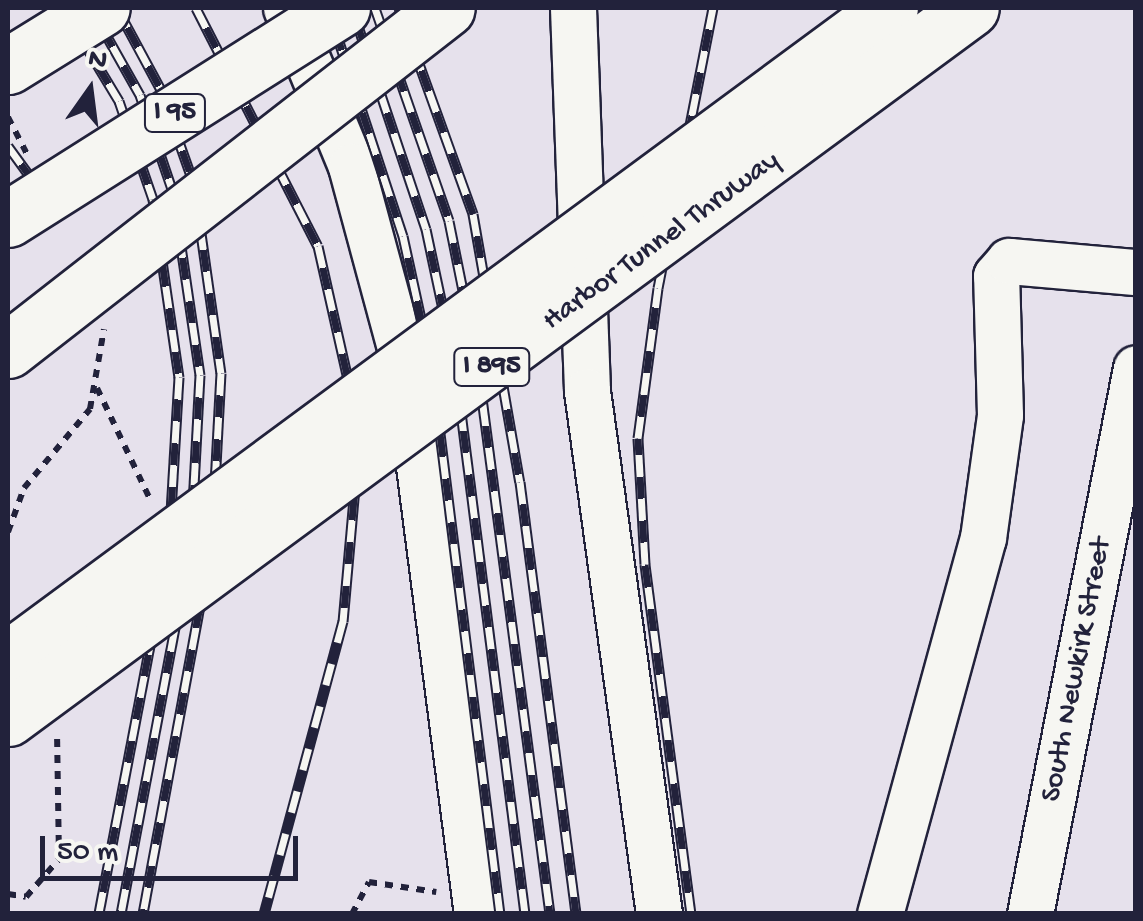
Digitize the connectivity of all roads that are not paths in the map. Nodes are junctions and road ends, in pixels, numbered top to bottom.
1 (102, 8) edge
2 (286, 8) edge
3 (342, 8) edge
4 (447, 8) edge
5 (574, 8) edge
6 (890, 8) edge
7 (972, 8) edge
8 (8, 66) edge
9 (8, 218) edge
10 (1136, 272) edge
11 (8, 350) edge
12 (1136, 368) edge
13 (8, 659) edge
14 (32, 725) edge
15 (476, 904) edge
16 (659, 914) edge
17 (880, 914) edge
18 (1030, 914) edge

1 - 8 highway, bridge
2 - 15 street
3 - 9 highway, I 95, bridge
4 - 11 highway, bridge
5 - 16 street
6 - 13 highway, Harbor Tunnel Thruway / I 895, bridge
7 - 14 highway, Harbor Tunnel Thruway / I 895, bridge
10 - 17 street
12 - 18 street, South Newkirk Street

